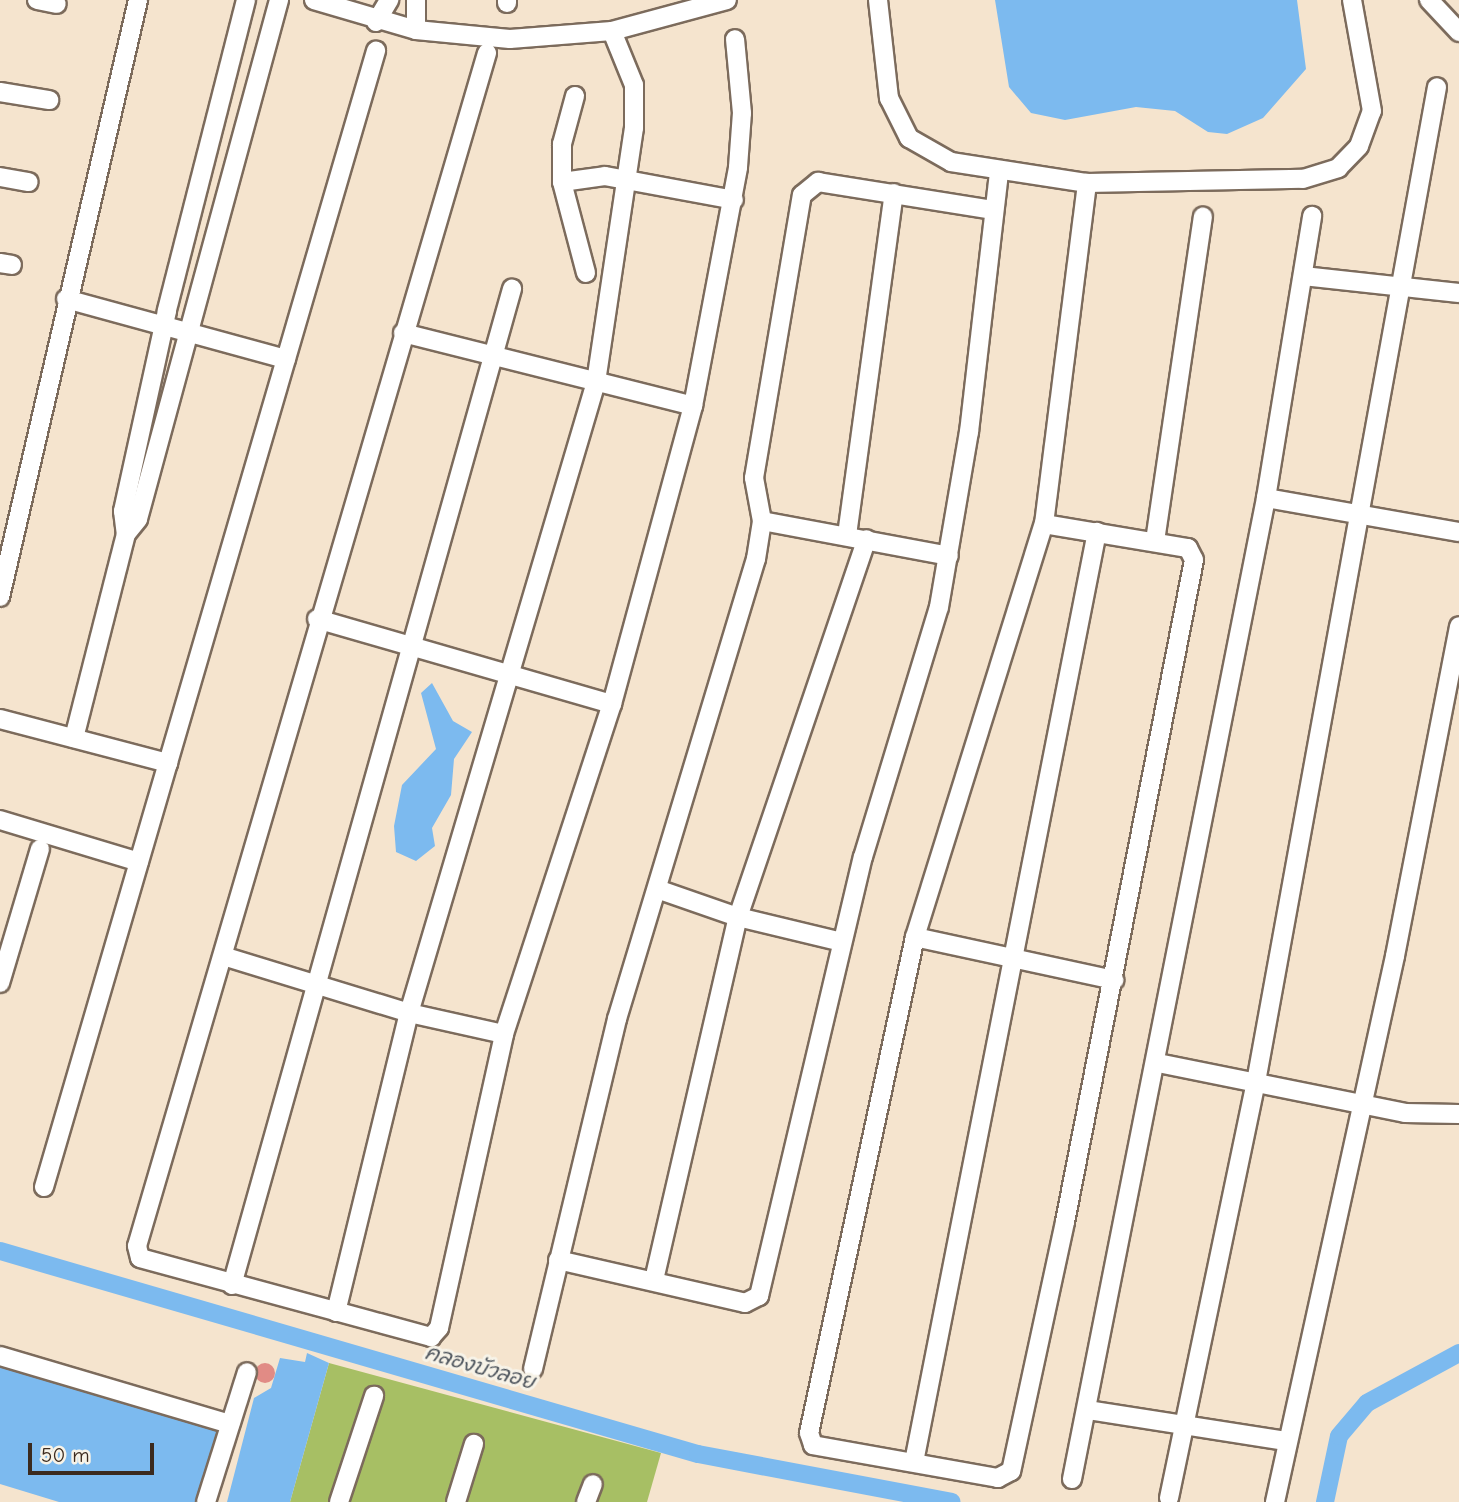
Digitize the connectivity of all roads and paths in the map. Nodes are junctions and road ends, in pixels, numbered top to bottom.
1 (37, 0) edge
2 (138, 0) edge
3 (246, 0) edge
4 (279, 0) edge
5 (314, 0) edge
6 (389, 0) edge
7 (416, 0) edge
8 (727, 0) edge
9 (878, 0) edge
10 (1352, 0) edge
11 (1429, 0) edge
12 (700, 3) edge
13 (57, 4) dead end
14 (376, 22) junction
15 (416, 30) junction
16 (612, 31) junction
17 (1459, 32) edge
18 (735, 39) dead end
19 (376, 51) dead end
20 (487, 53) dead end
21 (1437, 87) dead end
22 (0, 92) edge
23 (575, 96) dead end
24 (49, 100) dead end
25 (999, 171) junction
26 (0, 177) edge
27 (631, 179) junction
28 (562, 182) junction
29 (29, 183) dead end
30 (1087, 183) junction
31 (894, 194) junction
32 (734, 201) junction
33 (993, 210) junction
34 (1312, 216) dead end
35 (1203, 217) dead end
36 (586, 273) dead end
37 (1303, 276) junction
38 (1406, 283) junction
39 (512, 289) dead end
40 (1459, 293) edge
41 (66, 299) junction
42 (163, 326) junction
43 (403, 333) junction
44 (190, 334) junction
45 (494, 356) junction
46 (286, 359) junction
47 (596, 382) junction
48 (693, 406) junction
49 (1266, 498) junction
50 (1362, 515) junction
51 (762, 521) junction
52 (1044, 524) junction
53 (1097, 532) junction
54 (1459, 532) edge
55 (126, 534) junction
56 (847, 535) junction
57 (867, 539) junction
58 (1155, 541) junction
59 (949, 556) junction
60 (0, 597) edge
61 (317, 619) junction
62 (1459, 626) edge
63 (411, 643) junction
64 (514, 672) junction
65 (612, 704) junction
66 (0, 719) edge
67 (74, 738) junction
68 (168, 763) junction
69 (0, 820) edge
70 (40, 849) dead end
71 (139, 862) junction
72 (657, 889) junction
73 (738, 917) junction
74 (915, 937) junction
75 (842, 942) junction
76 (223, 956) junction
77 (1017, 957) junction
78 (1114, 980) junction
79 (0, 983) edge
80 (316, 984) junction
81 (409, 1013) junction
82 (504, 1034) junction
83 (1158, 1063) junction
84 (1256, 1082) junction
85 (1363, 1104) junction
86 (1459, 1115) edge
87 (44, 1187) dead end
88 (558, 1260) junction
89 (654, 1280) junction
90 (232, 1285) junction
91 (336, 1312) junction
92 (0, 1356) edge
93 (533, 1369) dead end
94 (247, 1372) dead end
95 (374, 1395) dead end
96 (1088, 1410) junction
97 (230, 1424) junction
98 (1185, 1426) junction
99 (1287, 1441) junction
100 (474, 1444) dead end
101 (914, 1462) junction
102 (1072, 1479) dead end
103 (593, 1484) dead end
104 (1170, 1498) dead end
105 (206, 1502) edge
106 (340, 1502) edge
107 (456, 1502) edge
108 (586, 1502) edge
109 (1275, 1502) edge

1 - 13 street
2 - 41 street
3 - 42 street
4 - 44 street
5 - 14 street
6 - 14 street
7 - 15 street
8 - 12 street
9 - 25 street
10 - 30 street
11 - 17 street
12 - 16 street
14 - 15 street
15 - 16 street
16 - 27 street
18 - 32 street
19 - 46 street
20 - 43 street
21 - 38 street
22 - 24 street
23 - 28 street
25 - 30 street
25 - 33 street
26 - 29 street
27 - 28 street
27 - 32 street
27 - 47 street
28 - 36 street
30 - 52 street
31 - 33 street
31 - 51 street
31 - 56 street
32 - 48 street
33 - 59 street
34 - 37 street
35 - 58 street
37 - 38 street
37 - 49 street
38 - 40 street
38 - 50 street
39 - 45 street
41 - 42 street
41 - 60 street
42 - 44 street
42 - 55 street
43 - 45 street
43 - 61 street
44 - 46 street
44 - 55 street
45 - 47 street
45 - 63 street
46 - 68 street
47 - 48 street
47 - 64 street
48 - 65 street
49 - 50 street
49 - 83 street
50 - 54 street
50 - 84 street
51 - 56 street
51 - 72 street
52 - 53 street
52 - 74 street
53 - 58 street
53 - 77 street
55 - 67 street
56 - 57 street
57 - 59 street
57 - 73 street
58 - 78 street
59 - 75 street
61 - 63 street
61 - 76 street
62 - 85 street
63 - 64 street
63 - 80 street
64 - 65 street
64 - 81 street
65 - 82 street
66 - 67 street
67 - 68 street
68 - 71 street
69 - 71 street
70 - 79 street
71 - 87 street
72 - 73 street
72 - 88 street
73 - 75 street
73 - 89 street
74 - 77 street
74 - 101 street
75 - 89 street
76 - 80 street
76 - 90 street
77 - 78 street
77 - 101 street
78 - 101 street
80 - 81 street
80 - 90 street
81 - 82 street
81 - 91 street
82 - 91 street
83 - 84 street
83 - 96 street
84 - 85 street
84 - 98 street
85 - 86 street
85 - 99 street
88 - 89 street
88 - 93 street
90 - 91 street
92 - 97 street
94 - 97 street
95 - 106 street
96 - 98 street
96 - 102 street
97 - 105 street
98 - 99 street
98 - 104 street
99 - 109 street
100 - 107 street
103 - 108 street

